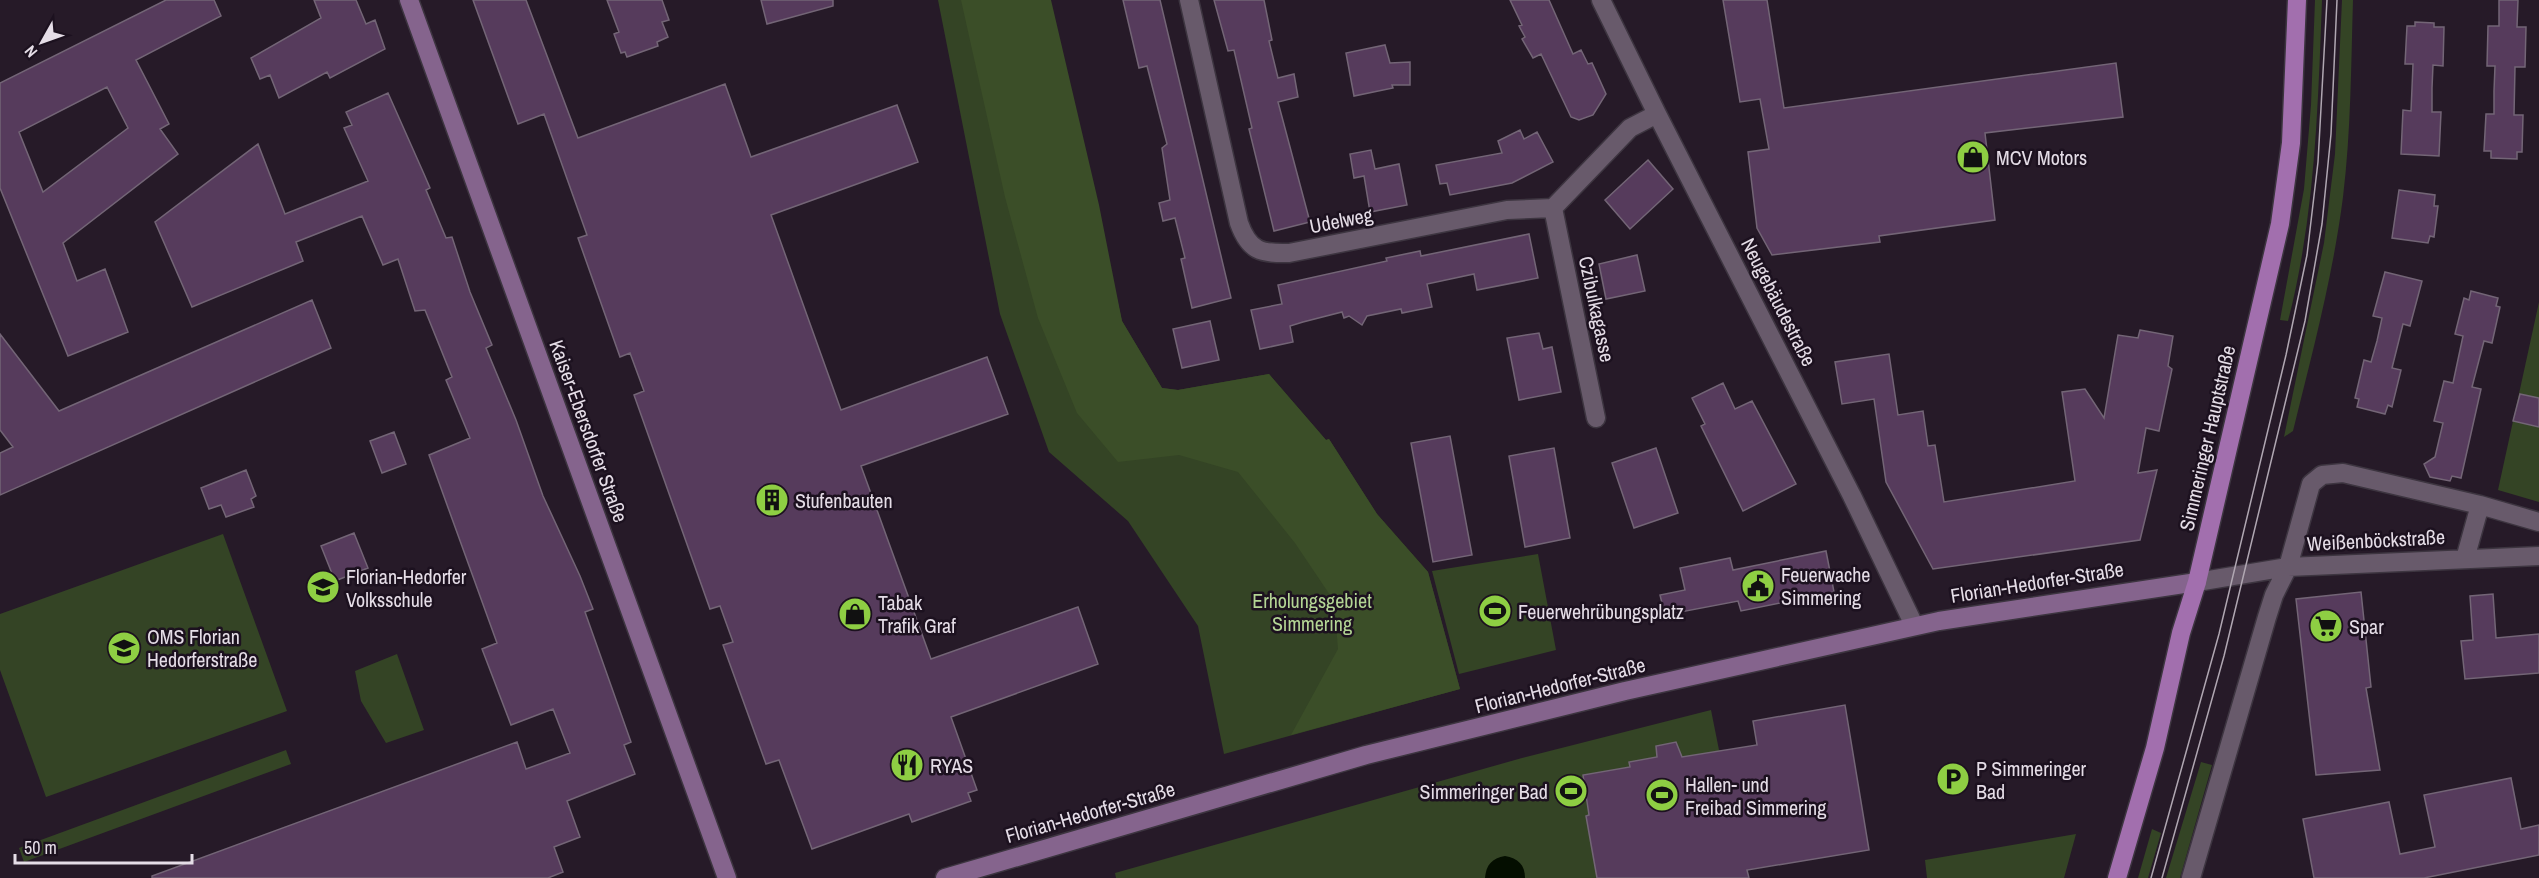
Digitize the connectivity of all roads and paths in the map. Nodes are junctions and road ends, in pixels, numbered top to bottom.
1 (409, 0) edge
2 (1189, 0) edge
3 (1601, 0) edge
4 (2297, 0) edge
5 (1657, 114) junction
6 (1552, 208) junction
7 (1596, 418) dead end
8 (2480, 505) junction
9 (2539, 522) edge
10 (2539, 556) edge
11 (2465, 559) junction
12 (2288, 567) junction
13 (2197, 582) junction
14 (1914, 626) junction
15 (727, 878) edge
16 (945, 878) edge
17 (2117, 878) edge
18 (2191, 878) edge

1 - 15 main road, Kaiser-Ebersdorfer Straße
2 - 6 street, Udelweg
3 - 5 street, Neugebäudestraße
4 - 13 main road, Simmeringer Hauptstraße
5 - 6 street
5 - 14 street, Neugebäudestraße
6 - 7 street, Czibulkagasse
8 - 9 street, Weißenböckstraße
8 - 11 street, Weißenböckstraße
8 - 12 street, Weißenböckstraße
10 - 11 street, Weißenböckstraße
11 - 12 street, Weißenböckstraße
12 - 13 street, Weißenböckstraße
12 - 18 street
13 - 14 main road, Florian-Hedorfer-Straße
13 - 17 main road, Simmeringer Hauptstraße
14 - 16 main road, Florian-Hedorfer-Straße

